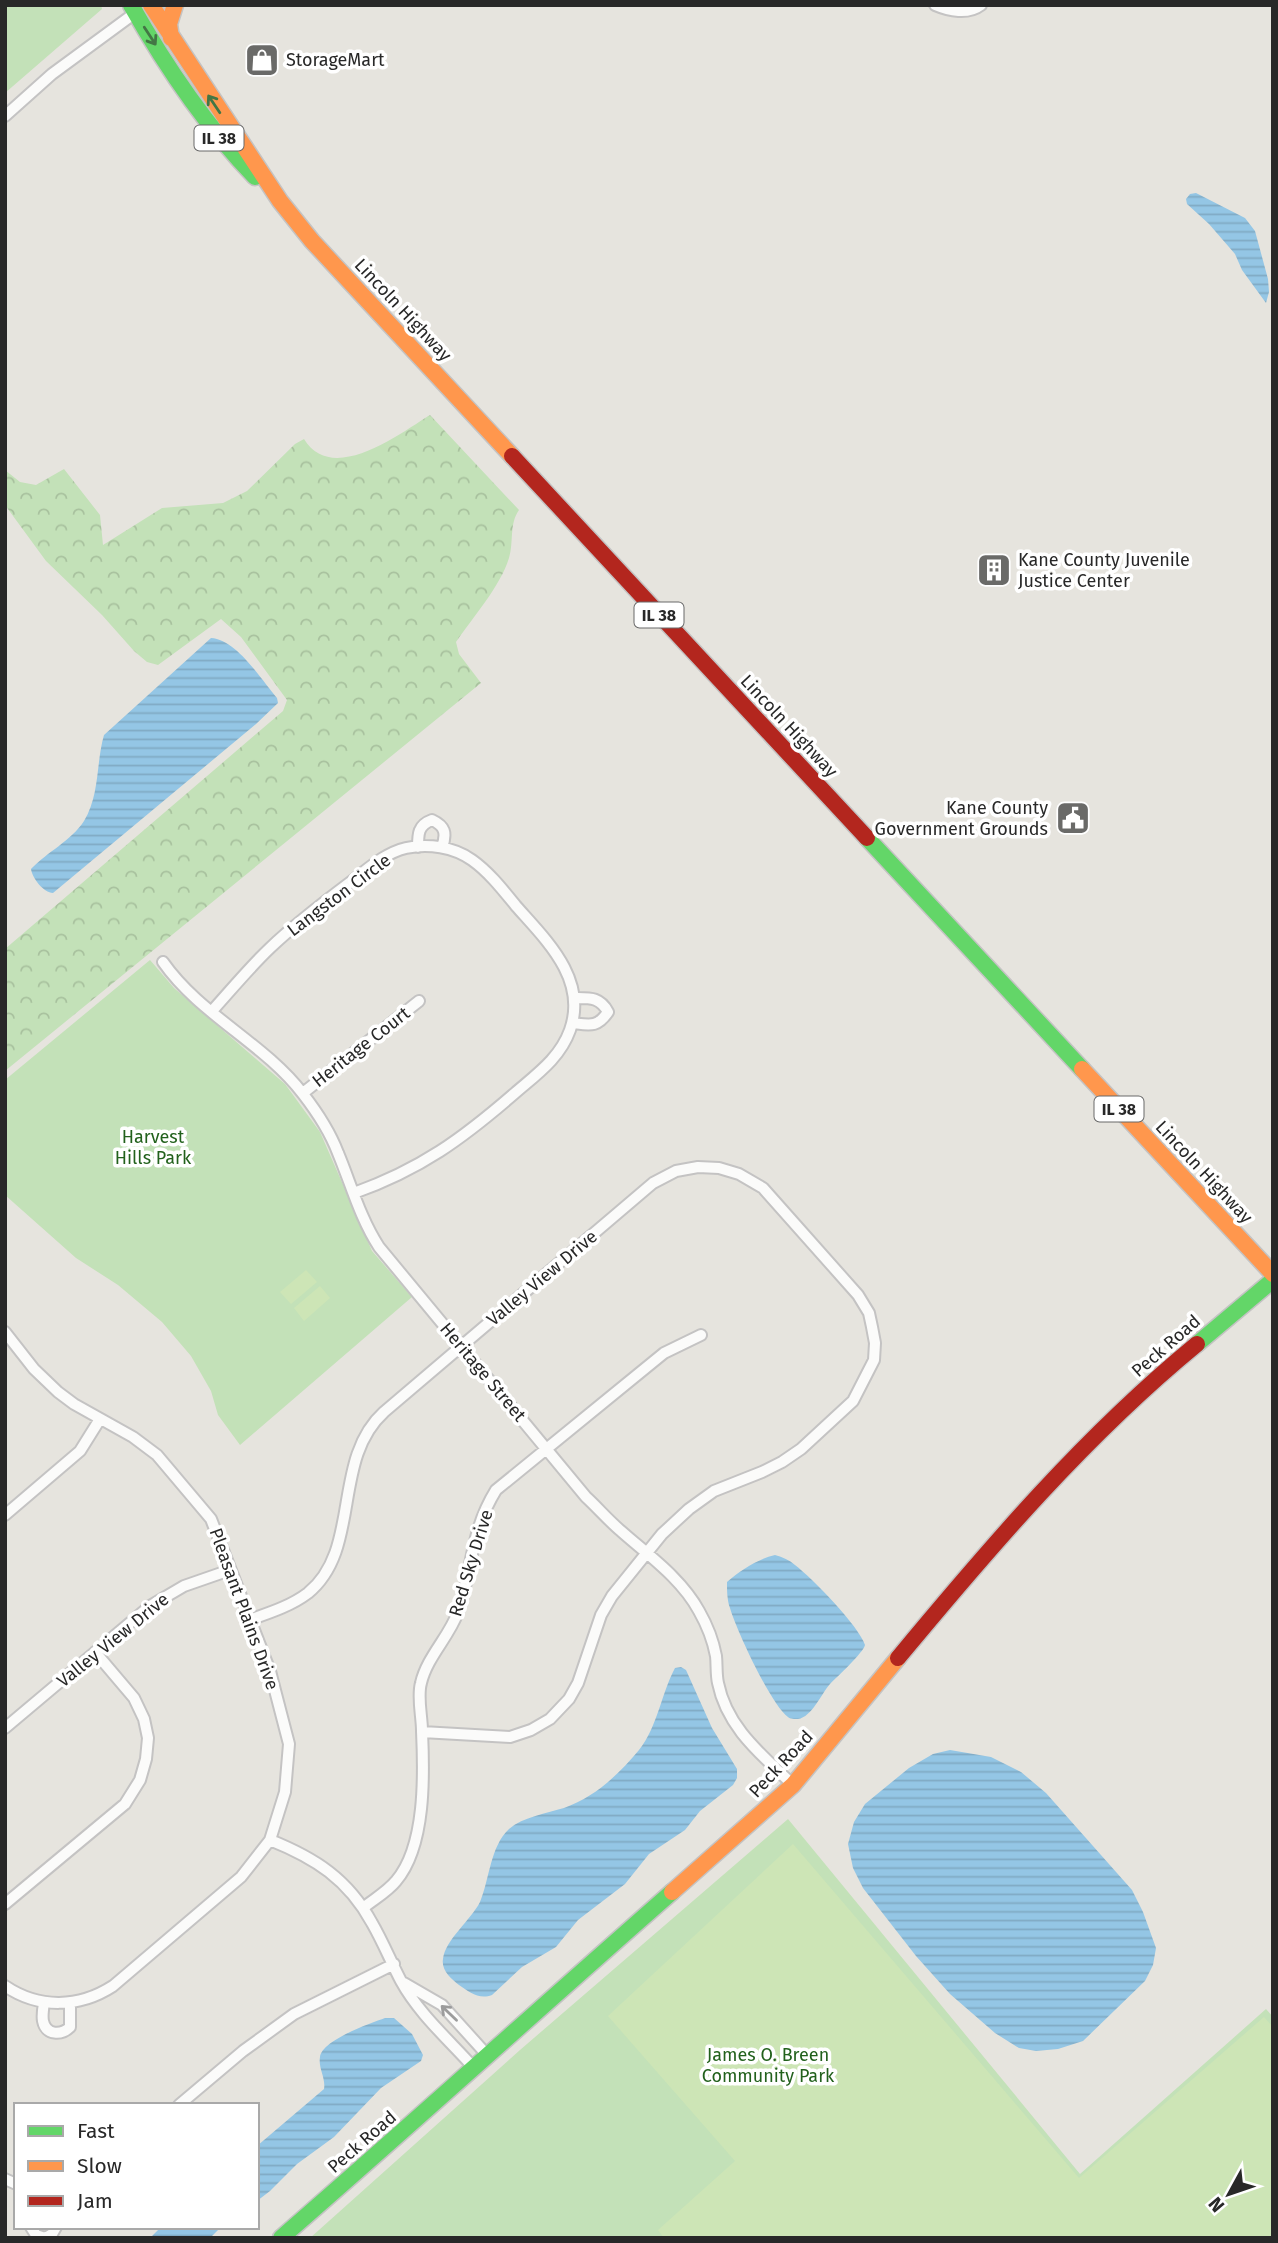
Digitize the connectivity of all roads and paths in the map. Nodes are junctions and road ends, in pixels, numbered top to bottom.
1 (150, 5) edge
2 (175, 5) edge
3 (935, 5) edge
4 (981, 5) edge
5 (133, 9) edge
6 (171, 38) junction
7 (5, 117) edge
8 (280, 201) junction
9 (418, 847) junction
10 (442, 847) junction
11 (163, 962) dead end
12 (575, 998) junction
13 (419, 1001) dead end
14 (212, 1011) junction
15 (572, 1023) junction
16 (303, 1093) junction
17 (354, 1193) junction
18 (1273, 1274) edge
19 (1273, 1280) edge
20 (6, 1334) edge
21 (701, 1335) dead end
22 (461, 1346) junction
23 (100, 1419) junction
24 (547, 1449) junction
25 (5, 1515) edge
26 (648, 1554) junction
27 (230, 1570) junction
28 (249, 1620) junction
29 (96, 1652) junction
30 (5, 1728) edge
31 (422, 1732) junction
32 (793, 1785) junction
33 (270, 1840) junction
34 (5, 1903) edge
35 (363, 1908) junction
36 (394, 1964) junction
37 (401, 1981) junction
38 (5, 1986) edge
39 (44, 2003) junction
40 (70, 2003) junction
41 (488, 2056) junction
42 (474, 2068) junction
43 (181, 2103) edge
44 (32, 2229) edge
45 (55, 2229) edge
46 (281, 2238) edge

1 - 6 main road, Lincoln Highway / IL 38
2 - 6 main road
3 - 4 street
5 - 7 street
5 -> 8 main road, Lincoln Highway / IL 38
8 -> 6 main road, Lincoln Highway / IL 38
8 - 18 main road, Lincoln Highway / IL 38
9 - 10 street, Langston Circle
9 - 10 street
9 - 14 street, Langston Circle
10 - 12 street, Langston Circle
11 - 14 street, Heritage Street
12 - 15 street, Langston Circle
12 - 15 street
13 - 16 street, Heritage Court
14 - 16 street, Heritage Street
15 - 17 street, Langston Circle
16 - 17 street, Heritage Street
17 - 22 street, Heritage Street
19 - 32 main road, Peck Road
20 - 23 street, Pleasant Plains Drive
21 - 24 street, Red Sky Drive
22 - 24 street, Heritage Street
22 - 26 street, Valley View Drive
22 - 28 street, Valley View Drive
23 - 25 street
23 - 27 street, Pleasant Plains Drive
24 - 26 street, Heritage Street
24 - 31 street, Red Sky Drive
26 - 31 street, Valley View Drive
26 - 32 street, Heritage Street
27 - 28 street, Pleasant Plains Drive
27 - 29 street, Valley View Drive
28 - 33 street, Pleasant Plains Drive
29 - 30 street, Valley View Drive
29 - 34 street
31 - 35 street, Red Sky Drive
32 - 41 main road, Peck Road
33 - 35 street
33 - 40 street, Pleasant Plains Drive
35 - 36 street
36 - 37 street
36 - 43 street
41 -> 37 street
37 - 42 street
38 - 39 street, Pleasant Plains Drive
39 - 40 street, Pleasant Plains Drive
39 - 40 street
41 - 42 main road, Peck Road
42 - 46 main road, Peck Road
44 - 45 street

